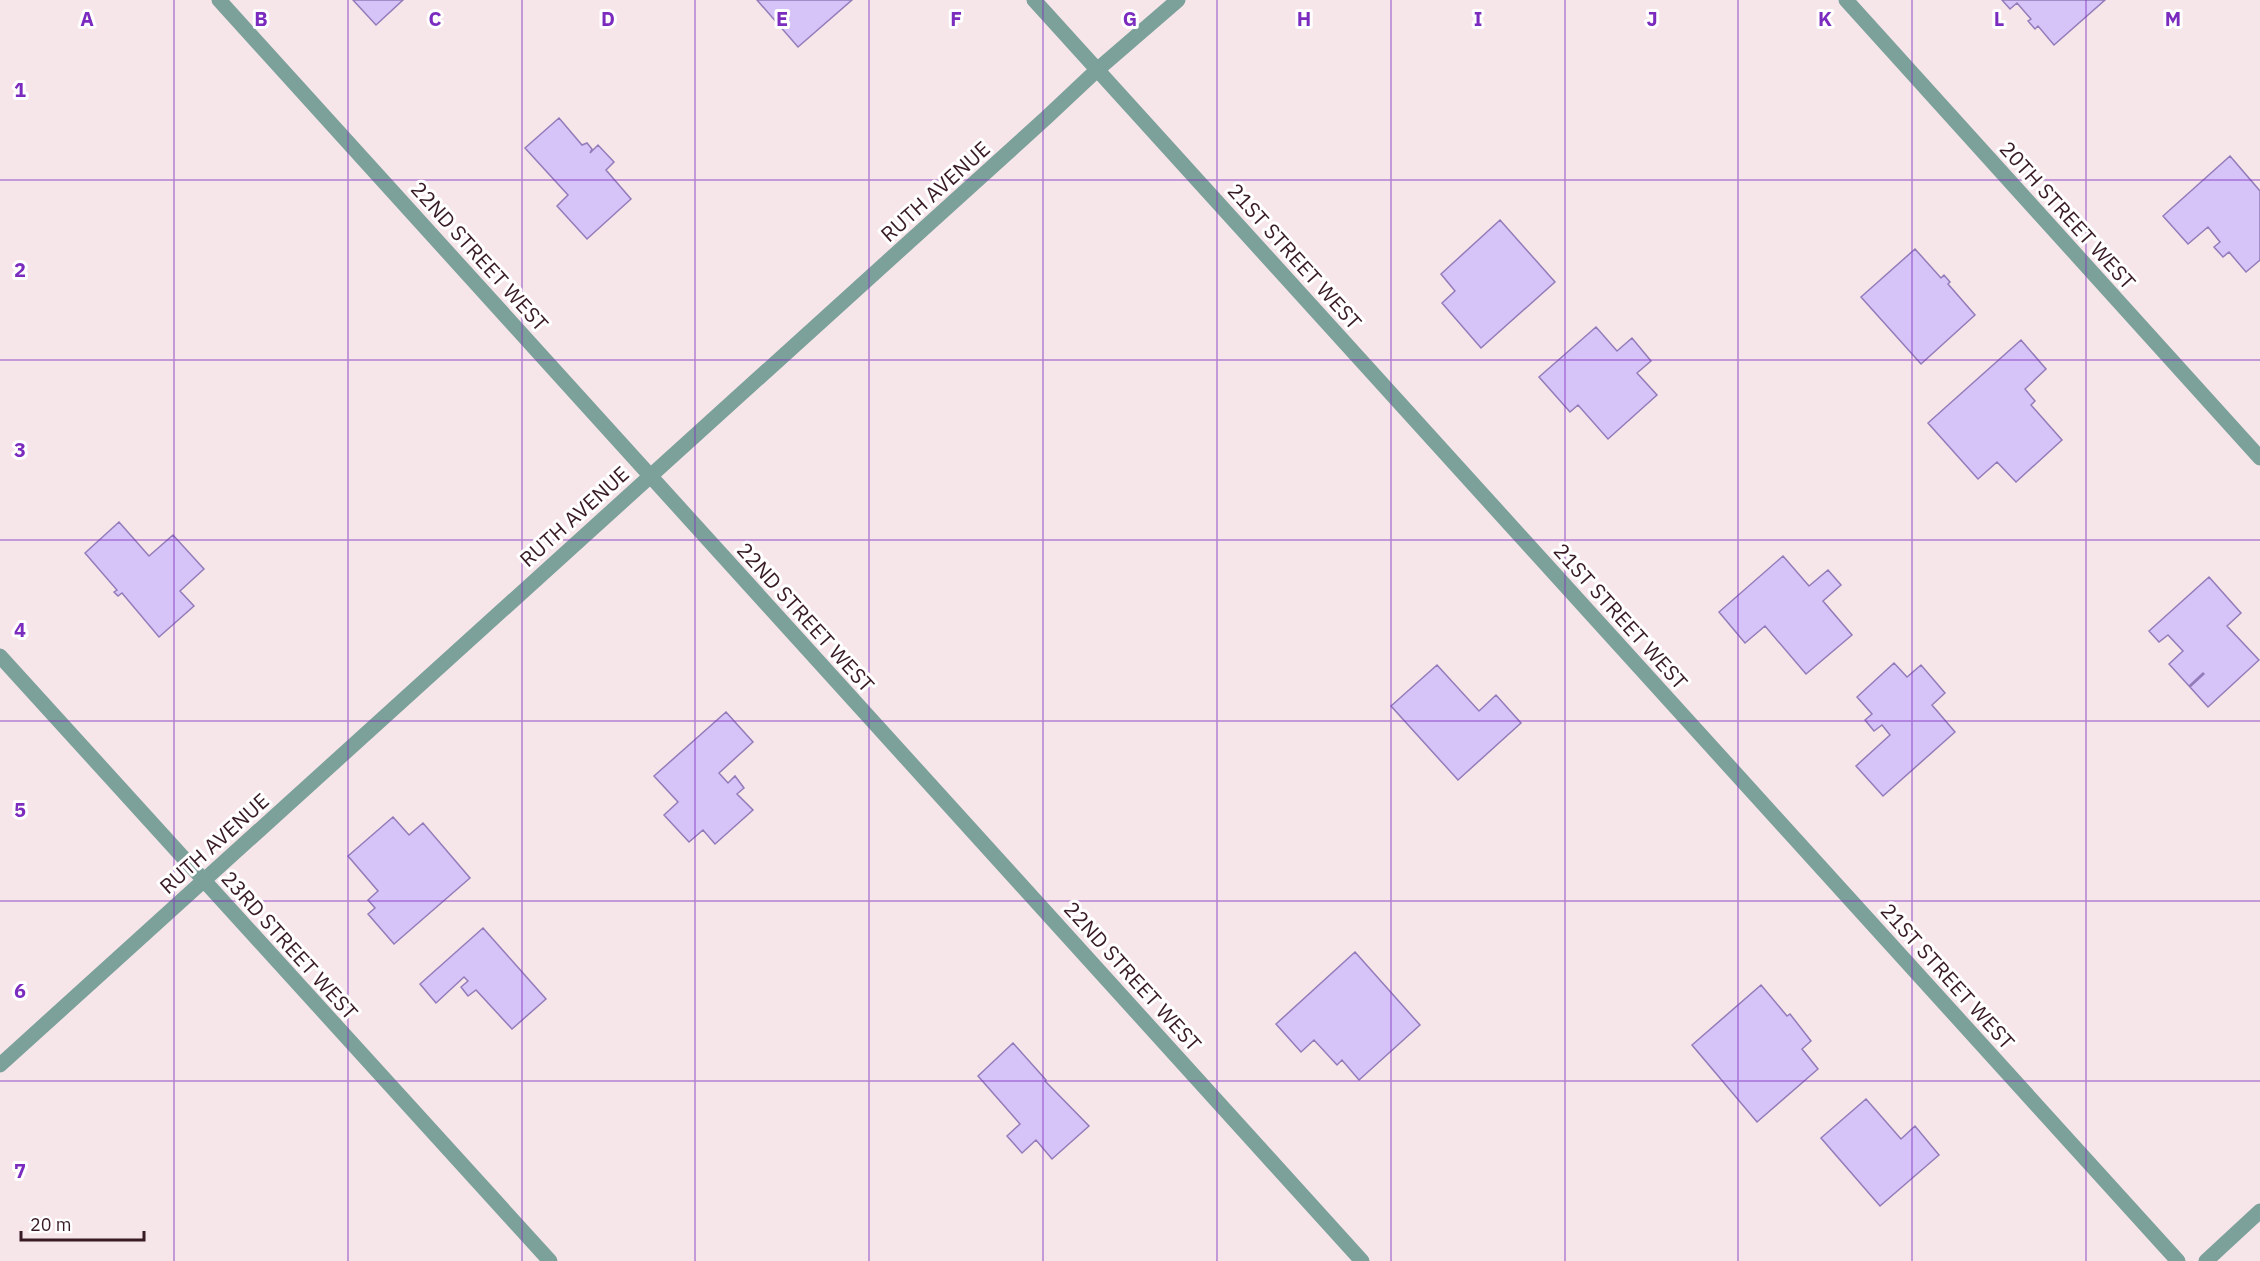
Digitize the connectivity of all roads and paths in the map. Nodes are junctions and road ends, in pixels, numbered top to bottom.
1 (219, 0) edge
2 (1034, 0) edge
3 (1178, 0) edge
4 (1846, 0) edge
5 (1097, 70) junction
6 (2260, 458) edge
7 (650, 475) junction
8 (0, 656) edge
9 (204, 881) junction
10 (0, 1065) edge
11 (2260, 1211) edge
12 (550, 1261) edge
13 (1362, 1261) edge
14 (2178, 1261) edge
15 (2206, 1261) edge

1 - 7 street, 22ND STREET WEST
2 - 5 street, 21ST STREET WEST
3 - 5 street, RUTH AVENUE
4 - 6 street, 20TH STREET WEST
5 - 7 street, RUTH AVENUE
5 - 14 street, 21ST STREET WEST
7 - 9 street, RUTH AVENUE
7 - 13 street, 22ND STREET WEST
8 - 9 street, 23RD STREET WEST
9 - 10 street, RUTH AVENUE
9 - 12 street, 23RD STREET WEST
11 - 15 street

